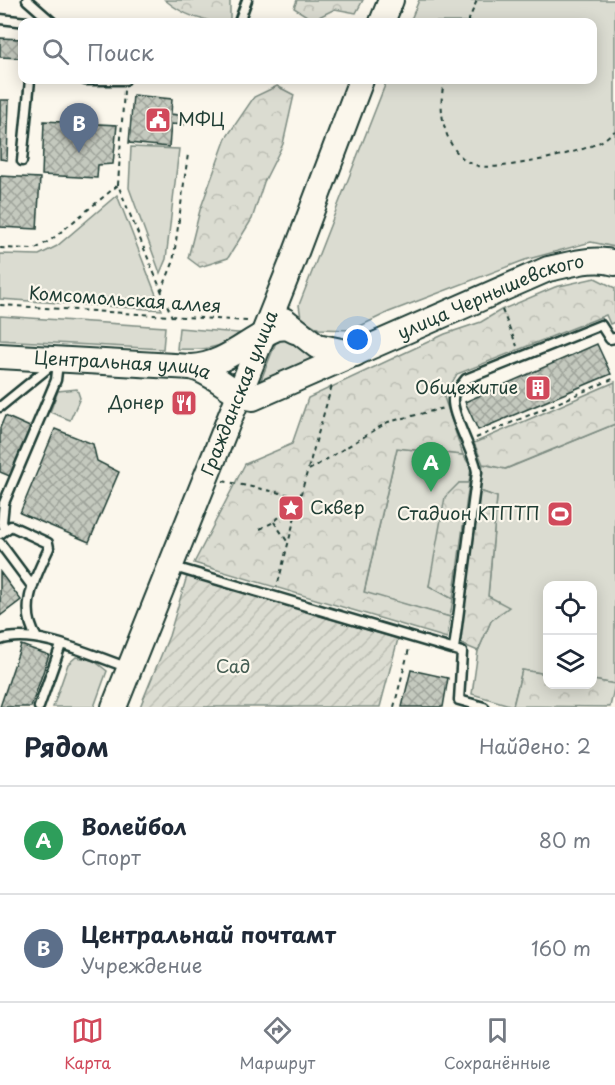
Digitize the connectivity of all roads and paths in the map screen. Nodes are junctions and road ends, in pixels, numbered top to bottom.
1 (27, 0) edge
2 (247, 0) edge
3 (391, 0) edge
4 (477, 0) edge
5 (47, 18) edge
6 (240, 18) edge
7 (384, 18) edge
8 (470, 18) edge
9 (0, 19) edge
10 (18, 21) edge
11 (30, 84) edge
12 (125, 84) edge
13 (359, 84) edge
14 (445, 84) edge
15 (615, 130) edge
16 (188, 154) dead end
17 (22, 161) dead end
18 (118, 186) junction
19 (0, 248) edge
20 (615, 263) edge
21 (161, 292) junction
22 (0, 305) edge
23 (501, 307) dead end
24 (273, 309) junction
25 (172, 317) junction
26 (255, 328) junction
27 (295, 331) junction
28 (615, 338) edge
29 (355, 354) junction
30 (0, 356) edge
31 (522, 357) junction
32 (59, 359) junction
33 (243, 361) junction
34 (191, 367) junction
35 (615, 378) edge
36 (332, 383) dead end
37 (244, 401) junction
38 (452, 405) junction
39 (0, 407) edge
40 (467, 442) junction
41 (308, 471) junction
42 (206, 478) junction
43 (300, 497) junction
44 (274, 522) junction
45 (260, 530) dead end
46 (3, 531) edge
47 (0, 543) edge
48 (288, 544) junction
49 (170, 566) junction
50 (32, 586) junction
51 (276, 592) dead end
52 (412, 637) junction
53 (37, 638) junction
54 (0, 640) edge
55 (61, 645) junction
56 (454, 649) junction
57 (129, 668) junction
58 (39, 707) edge
59 (114, 707) edge
60 (394, 707) edge
61 (484, 707) edge

1 - 5 lane
2 - 6 lane
3 - 7 street
4 - 8 path
9 - 10 lane
11 - 17 lane
12 - 18 path
13 - 24 street, Гражданская улица
14 - 15 path
16 - 21 path
18 - 19 path
18 - 21 path
20 - 29 street, улица Чернышевского
21 - 25 path
22 - 25 path, Комсомольская аллея
23 - 31 path
24 - 26 street, Гражданская улица
24 - 27 street
25 - 26 path, Комсомольская аллея
26 - 27 street
26 - 33 street
27 - 29 street
28 - 31 lane
29 - 37 street, улица Чернышевского
30 - 32 street, Центральная улица
31 - 38 lane
32 - 34 street, Центральная улица
32 - 39 lane
32 - 46 lane
33 - 34 street
33 - 37 street, Гражданская улица
34 - 37 street, Центральная улица
35 - 40 path
36 - 41 path
37 - 42 street, Гражданская улица
38 - 40 lane
38 - 41 path
40 - 56 lane
41 - 43 path
42 - 43 path
42 - 49 street, Гражданская улица
43 - 44 path
43 - 48 path
44 - 45 path
44 - 48 path
46 - 50 lane
47 - 50 lane
48 - 51 path
49 - 52 lane
49 - 57 street, Гражданская улица
50 - 53 lane
52 - 56 lane
52 - 60 path
53 - 54 lane
53 - 55 lane
55 - 57 lane
55 - 58 lane
56 - 61 lane
57 - 59 street, Гражданская улица

